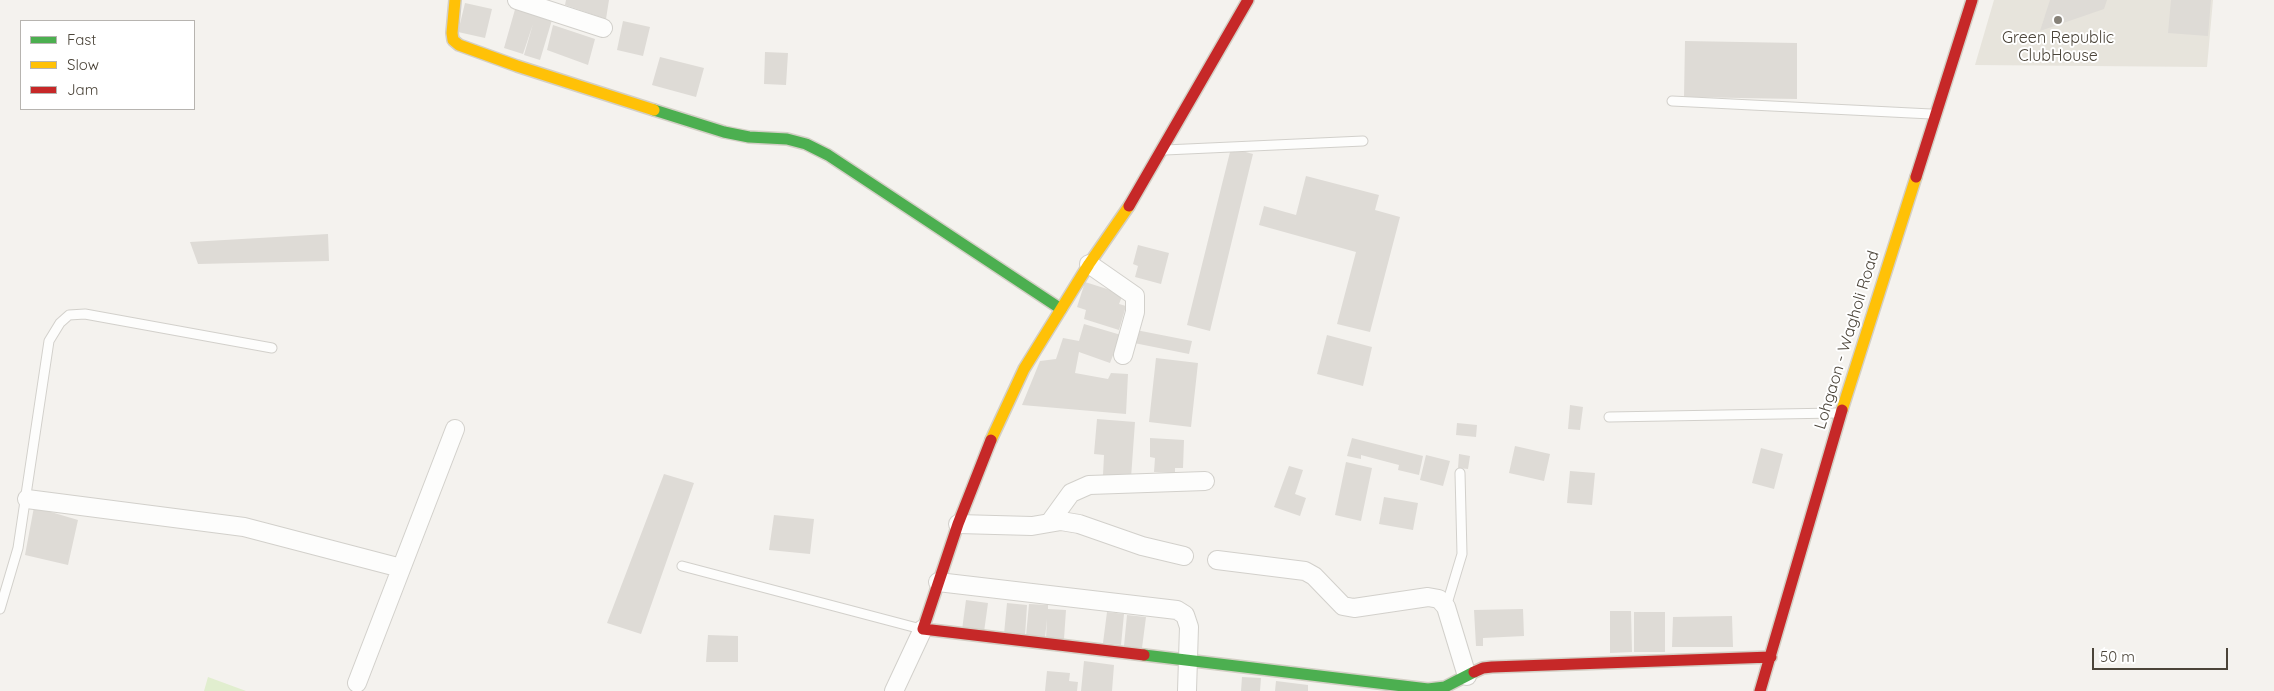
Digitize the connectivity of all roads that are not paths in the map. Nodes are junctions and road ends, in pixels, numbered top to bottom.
1 (455, 0) edge
2 (517, 0) edge
3 (1248, 0) edge
4 (1972, 0) edge
5 (603, 28) dead end
6 (1672, 101) dead end
7 (1935, 115) junction
8 (1363, 141) dead end
9 (1162, 150) junction
10 (1089, 264) junction
11 (1061, 309) junction
12 (272, 348) dead end
13 (1122, 355) dead end
14 (1841, 413) junction
15 (1609, 417) dead end
16 (456, 429) dead end
17 (1460, 473) dead end
18 (1204, 480) dead end
19 (27, 499) junction
20 (1050, 522) junction
21 (958, 524) junction
22 (1184, 556) dead end
23 (1217, 560) dead end
24 (682, 566) dead end
25 (401, 568) junction
26 (938, 582) junction
27 (1446, 606) junction
28 (0, 609) edge
29 (923, 629) junction
30 (1771, 657) junction
31 (1188, 660) junction
32 (1467, 676) junction
33 (357, 683) dead end
34 (894, 691) edge
35 (1187, 691) edge
36 (1760, 691) edge

1 - 11 street
2 - 5 street
3 - 9 street
4 - 7 street, Lohgaon - Wagholi Road
6 - 7 lane
7 - 14 street, Lohgaon - Wagholi Road
8 - 9 lane
9 - 10 street
10 - 11 street
10 - 13 street
11 - 21 street
12 - 19 lane
14 - 15 lane
14 - 30 street, Lohgaon - Wagholi Road
16 - 25 street
17 - 27 lane
18 - 20 street
19 - 25 street
19 - 28 lane
20 - 21 street
20 - 22 street
21 - 26 street
23 - 27 street
24 - 29 lane
25 - 33 street
26 - 29 street
26 - 31 street
27 - 32 street
29 - 31 street
29 - 34 street
30 - 32 street
30 - 36 street, Lohgaon - Wagholi Road
31 - 32 street
31 - 35 street

